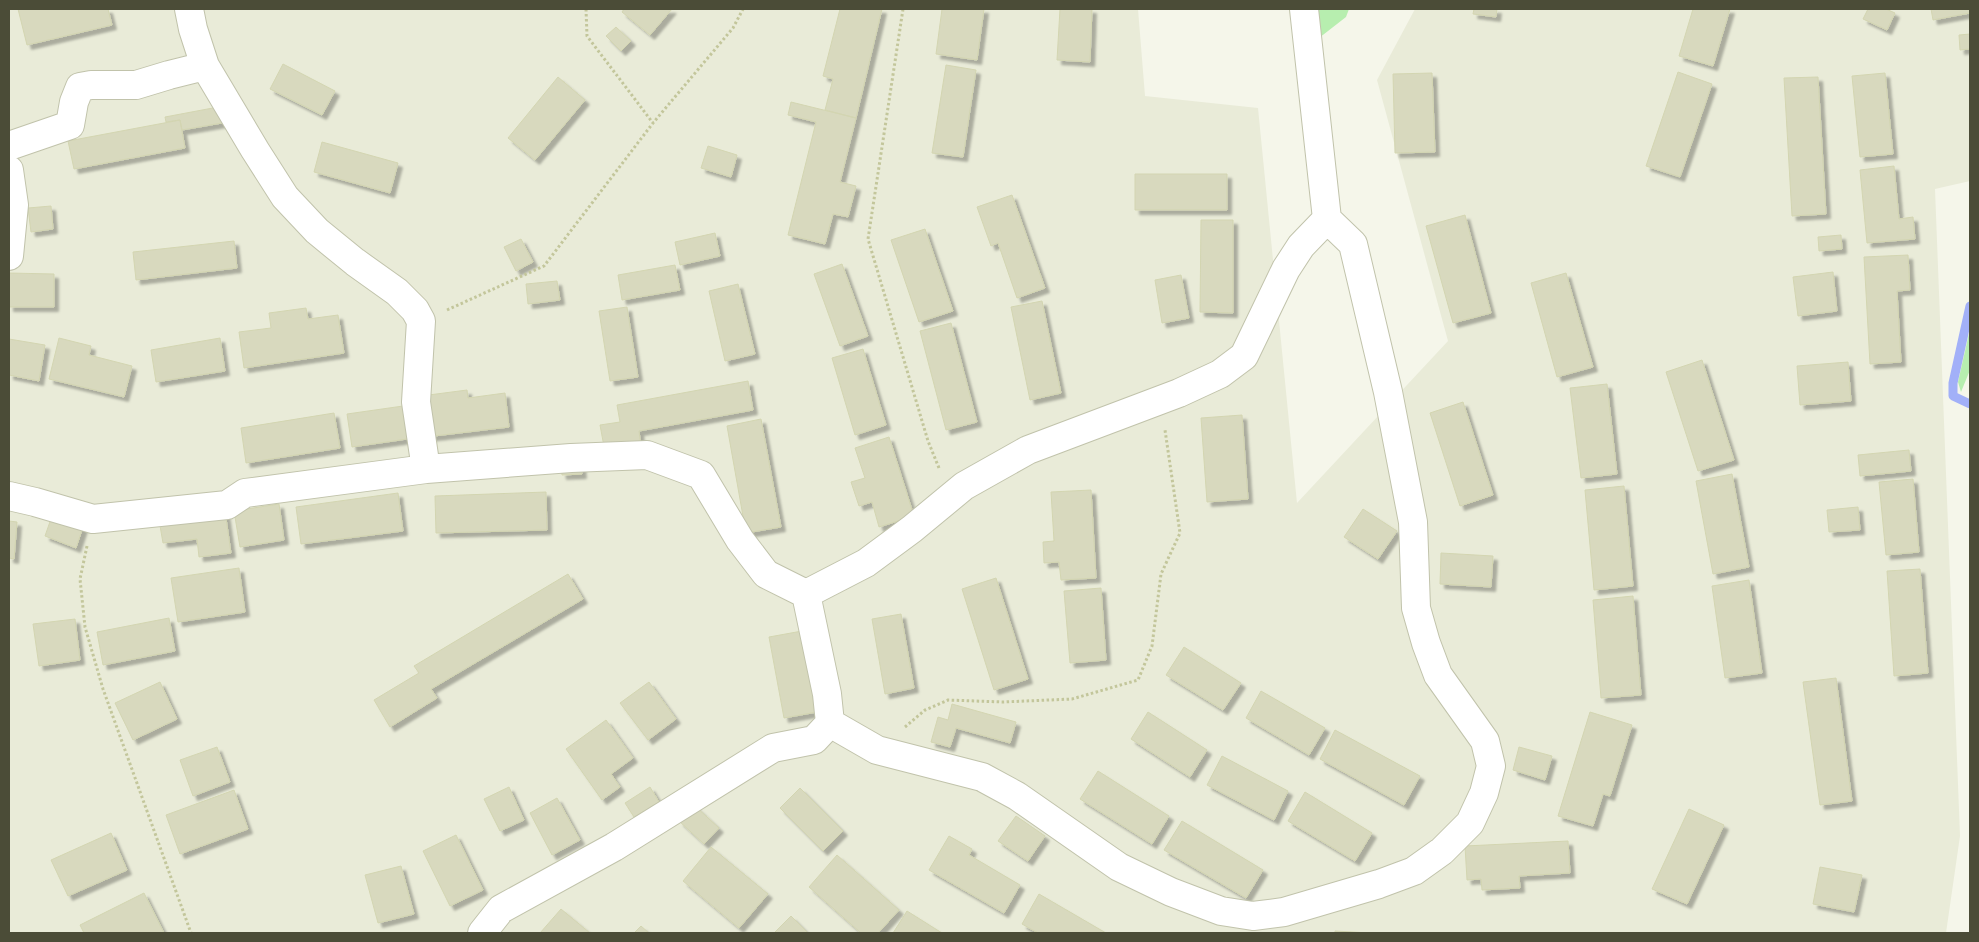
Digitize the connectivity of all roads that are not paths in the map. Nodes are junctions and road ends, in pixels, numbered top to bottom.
1 (189, 9) edge
2 (1304, 9) edge
3 (205, 66) junction
4 (9, 146) edge
5 (9, 170) edge
6 (1327, 219) junction
7 (9, 256) edge
8 (426, 470) junction
9 (9, 496) edge
10 (806, 594) junction
11 (830, 723) junction
12 (482, 933) edge

1 - 3 street
2 - 6 street
3 - 4 street
3 - 8 street
5 - 7 street
6 - 10 street
6 - 11 street
8 - 9 street
8 - 10 street
10 - 11 street
11 - 12 street

